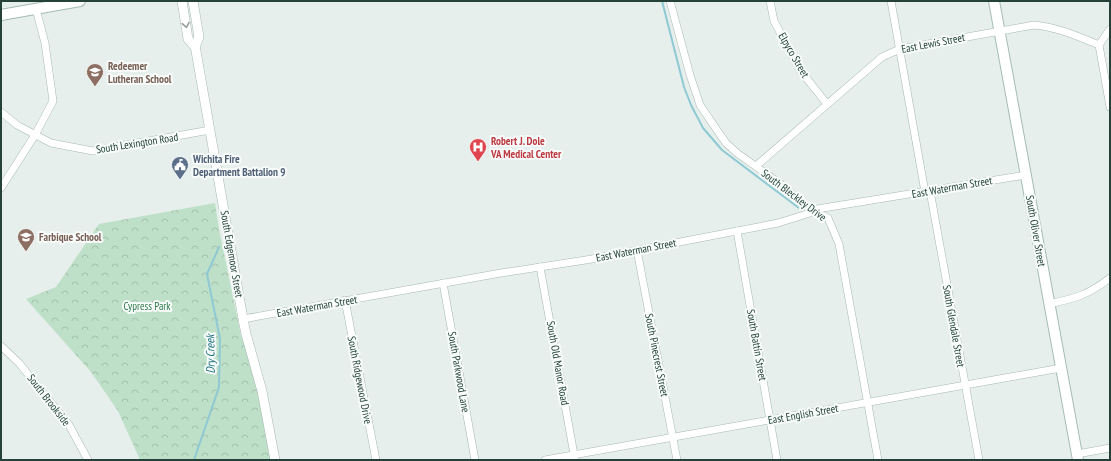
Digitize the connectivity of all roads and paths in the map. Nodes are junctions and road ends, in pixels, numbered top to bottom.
1 (80, 1) edge
2 (182, 1) edge
3 (193, 1) edge
4 (670, 1) edge
5 (770, 1) edge
6 (891, 1) edge
7 (994, 1) edge
8 (36, 9) junction
9 (1, 15) edge
10 (1110, 29) edge
11 (1000, 31) junction
12 (1099, 45) junction
13 (195, 47) junction
14 (900, 49) junction
15 (827, 104) junction
16 (1110, 107) edge
17 (1, 112) edge
18 (210, 130) junction
19 (35, 134) junction
20 (756, 166) junction
21 (1026, 175) junction
22 (1, 188) edge
23 (928, 192) junction
24 (811, 210) junction
25 (737, 231) junction
26 (637, 250) junction
27 (540, 267) junction
28 (1110, 278) edge
29 (443, 283) junction
30 (346, 300) junction
31 (1049, 304) junction
32 (243, 319) junction
33 (1, 346) edge
34 (1061, 368) junction
35 (964, 385) junction
36 (868, 402) junction
37 (770, 420) junction
38 (673, 437) junction
39 (1110, 448) edge
40 (575, 457) edge
41 (1077, 457) edge
42 (88, 460) edge
43 (275, 460) edge
44 (376, 460) edge
45 (475, 460) edge
46 (545, 460) edge
47 (677, 460) edge
48 (777, 460) edge
49 (878, 460) edge
50 (979, 460) edge

1 - 8 main road
2 -> 13 street, South Edgemoor Street
3 - 13 street, South Edgemoor Street
4 - 20 street, South Bleckley Drive
5 - 15 street, Elpyco Street
6 - 14 street, South Glendale Street
7 - 11 main road, South Oliver Street
8 - 9 main road
8 - 19 street
10 - 12 street
11 - 12 street, East Lewis Street
11 - 14 street, East Lewis Street
11 - 21 main road, South Oliver Street
12 - 16 street
13 - 18 street, South Edgemoor Street
14 - 15 street, East Lewis Street
14 - 23 street, South Glendale Street
15 - 20 street, East Lewis Street
17 - 19 street, South Lexington Road
18 - 19 street, South Lexington Road
18 - 32 street, South Edgemoor Street
19 - 22 street
20 - 24 street, South Bleckley Drive
21 - 23 street, East Waterman Street
21 - 31 main road, South Oliver Street
23 - 24 street, East Waterman Street
23 - 35 street, South Glendale Street
24 - 25 street, East Waterman Street
24 - 36 street, South Bleckley Drive
25 - 26 street, East Waterman Street
25 - 37 street, South Battin Street
26 - 27 street, East Waterman Street
26 - 38 street, South Pinecrest Street
27 - 29 street, East Waterman Street
27 - 40 street, South Old Manor Road
28 - 31 street
29 - 30 street, East Waterman Street
29 - 45 street, South Parkwood Lane
30 - 32 street, East Waterman Street
30 - 44 street, South Ridgewood Drive
31 - 34 main road, South Oliver Street
32 - 43 street, South Edgemoor Street
33 - 42 street, South Brookside
34 - 35 street, East English Street
34 - 41 main road, South Oliver Street
35 - 36 street, East English Street
35 - 50 street, South Glendale Street
36 - 37 street, East English Street
36 - 49 street, South Bleckley Drive
37 - 38 street, East English Street
37 - 48 street, South Battin Street
38 - 40 street, East English Street
38 - 47 street, South Pinecrest Street
39 - 41 street
40 - 46 street, East English Street

